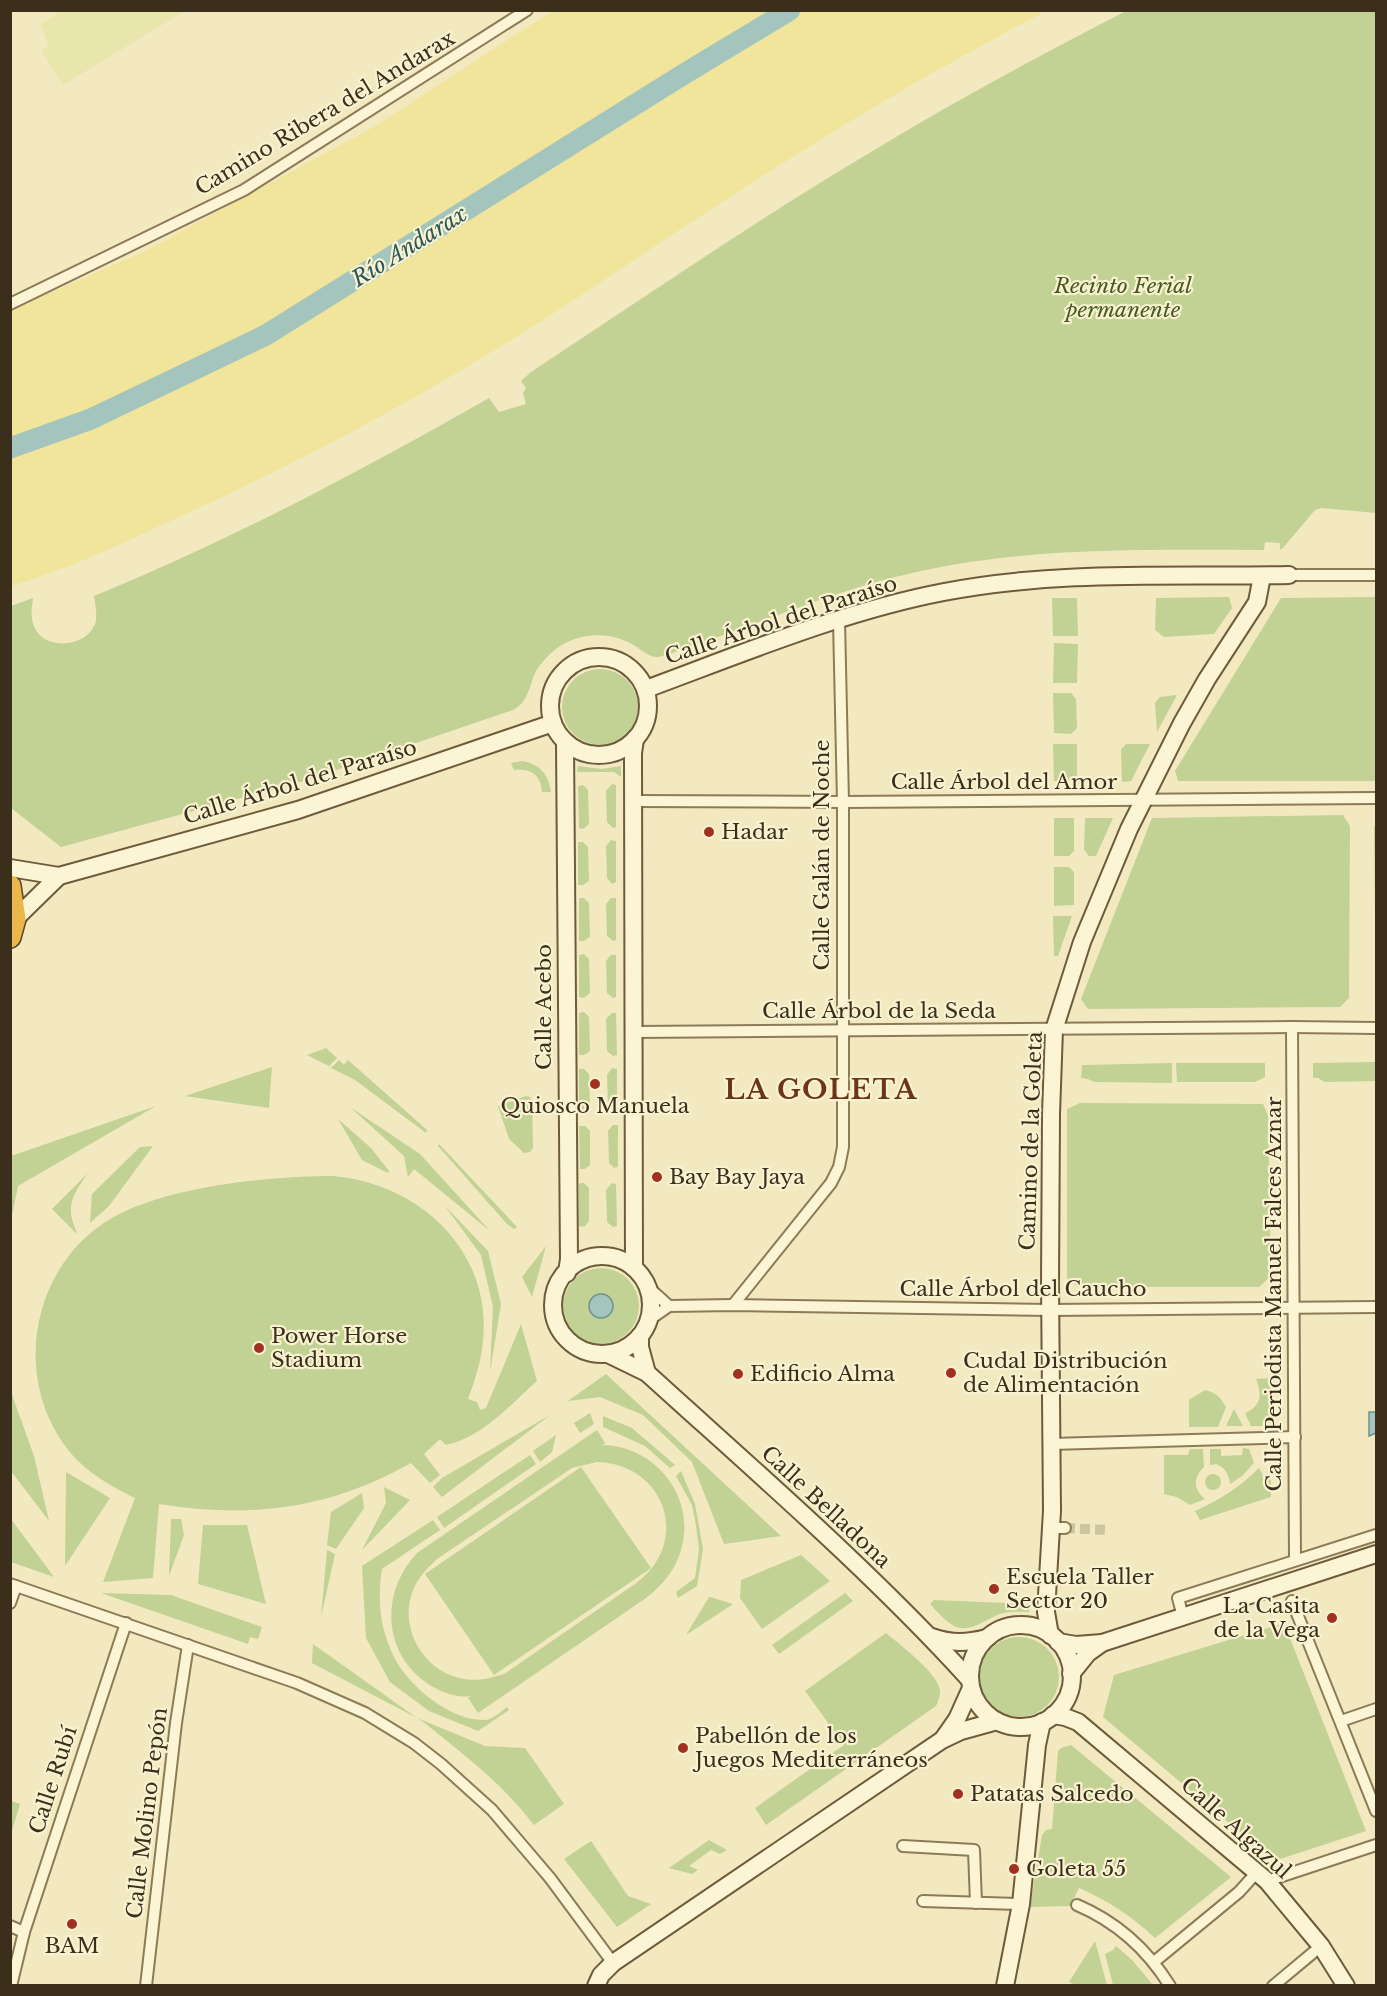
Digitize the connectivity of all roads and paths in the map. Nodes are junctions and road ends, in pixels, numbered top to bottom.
1 (527, 10) edge
2 (10, 304) edge
3 (1289, 575) joint
4 (1377, 575) edge
5 (1262, 576) junction
6 (839, 620) junction
7 (646, 689) junction
8 (553, 723) junction
9 (635, 739) junction
10 (565, 742) junction
11 (1377, 798) edge
12 (1143, 800) junction
13 (633, 801) junction
14 (843, 802) junction
15 (10, 868) edge
16 (58, 876) junction
17 (10, 886) edge
18 (13, 928) edge
19 (1292, 1027) junction
20 (1377, 1028) edge
21 (1054, 1030) junction
22 (843, 1031) junction
23 (633, 1032) junction
24 (634, 1269) junction
25 (567, 1272) junction
26 (649, 1288) junction
27 (733, 1305) junction
28 (669, 1306) junction
29 (1294, 1307) junction
30 (1377, 1307) edge
31 (1050, 1310) junction
32 (649, 1320) junction
33 (640, 1336) junction
34 (608, 1354) junction
35 (647, 1373) junction
36 (1295, 1437) junction
37 (1051, 1444) junction
38 (1377, 1535) edge
39 (1377, 1554) edge
40 (1295, 1560) junction
41 (13, 1585) edge
42 (1292, 1601) dead end
43 (10, 1603) edge
44 (1046, 1612) junction
45 (1183, 1617) junction
46 (126, 1623) junction
47 (1032, 1626) junction
48 (931, 1637) junction
49 (987, 1638) junction
50 (1054, 1638) junction
51 (1102, 1643) junction
52 (188, 1646) junction
53 (1071, 1674) junction
54 (971, 1684) junction
55 (1067, 1699) junction
56 (1377, 1709) edge
57 (997, 1721) junction
58 (1042, 1721) junction
59 (1341, 1721) junction
60 (1078, 1722) junction
61 (942, 1740) junction
62 (1377, 1811) edge
63 (1377, 1845) edge
64 (903, 1846) dead end
65 (1262, 1876) junction
66 (923, 1900) dead end
67 (976, 1903) junction
68 (1022, 1904) junction
69 (1077, 1905) dead end
70 (10, 1926) edge
71 (24, 1932) junction
72 (1321, 1946) junction
73 (1154, 1962) junction
74 (613, 1963) junction
75 (11, 1986) edge
76 (146, 1986) edge
77 (596, 1986) edge
78 (1005, 1986) edge
79 (1170, 1986) edge
80 (1273, 1986) edge
81 (1346, 1986) edge

1 - 2 street, Camino Ribera del Andarax
3 - 4 street
3 - 5 street, Calle Árbol del Paraíso
5 - 6 street, Calle Árbol del Paraíso
5 - 12 street, Camino de la Goleta
6 - 7 street, Calle Árbol del Paraíso
6 - 14 street, Calle Galán de Noche
7 - 8 street
7 - 9 street
8 - 10 street
8 - 16 street, Calle Árbol del Paraíso
9 - 10 street
9 - 13 street
10 - 25 street, Calle Acebo
11 - 12 street, Calle Árbol del Amor
12 - 14 street, Calle Árbol del Amor
12 - 21 street, Camino de la Goleta
13 - 14 street, Calle Árbol del Amor
13 - 23 street
14 - 22 street, Calle Galán de Noche
15 - 16 street
16 - 18 street
17 - 18 highway
19 - 20 street, Calle Árbol de la Seda
19 - 21 street, Calle Árbol de la Seda
19 - 29 street, Calle Periodista Manuel Falces Aznar
21 - 22 street, Calle Árbol de la Seda
21 - 31 street, Camino de la Goleta
22 - 23 street, Calle Árbol de la Seda
22 - 27 street, Calle Galán de Noche
23 - 24 street
24 - 25 street
24 - 26 street
25 - 34 street
26 - 28 street
26 - 32 street
27 - 28 street, Calle Árbol del Caucho
27 - 31 street, Calle Árbol del Caucho
28 - 32 street
29 - 30 street, Calle Árbol del Caucho
29 - 31 street, Calle Árbol del Caucho
29 - 36 street, Calle Periodista Manuel Falces Aznar
31 - 37 street, Camino de la Goleta
32 - 33 street
33 - 34 street
33 - 35 street
34 - 35 street, Calle Belladona
35 - 48 street, Calle Belladona
36 - 37 street
36 - 40 street, Calle Periodista Manuel Falces Aznar
37 - 44 street, Camino de la Goleta
38 - 40 street
39 - 45 street
40 - 45 street
41 - 43 street
41 - 46 street
42 - 59 street
44 - 47 street
44 - 50 street, Camino de la Goleta
45 - 51 street
46 - 52 street
46 - 71 street, Calle Rubí
47 - 49 street
47 - 50 street
48 - 49 street
48 - 54 street, Calle Belladona
49 - 54 street
50 - 51 street
50 - 53 street
51 - 53 street
52 - 74 street
52 - 76 street, Calle Molino Pepón
53 - 55 street
54 - 57 street
54 - 61 street
55 - 58 street
55 - 60 street, Calle Algazul
56 - 59 street
57 - 58 street
57 - 61 street
58 - 60 street, Calle Algazul
58 - 68 street
59 - 62 street
60 - 65 street, Calle Algazul
61 - 74 street
63 - 65 street
64 - 67 street
65 - 72 street, Calle Algazul
65 - 73 street
66 - 67 street
67 - 68 street
68 - 78 street
69 - 73 street
70 - 71 street
71 - 75 street, Calle Rubí
72 - 80 street
72 - 81 street, Calle Algazul
73 - 79 street
74 - 77 street

